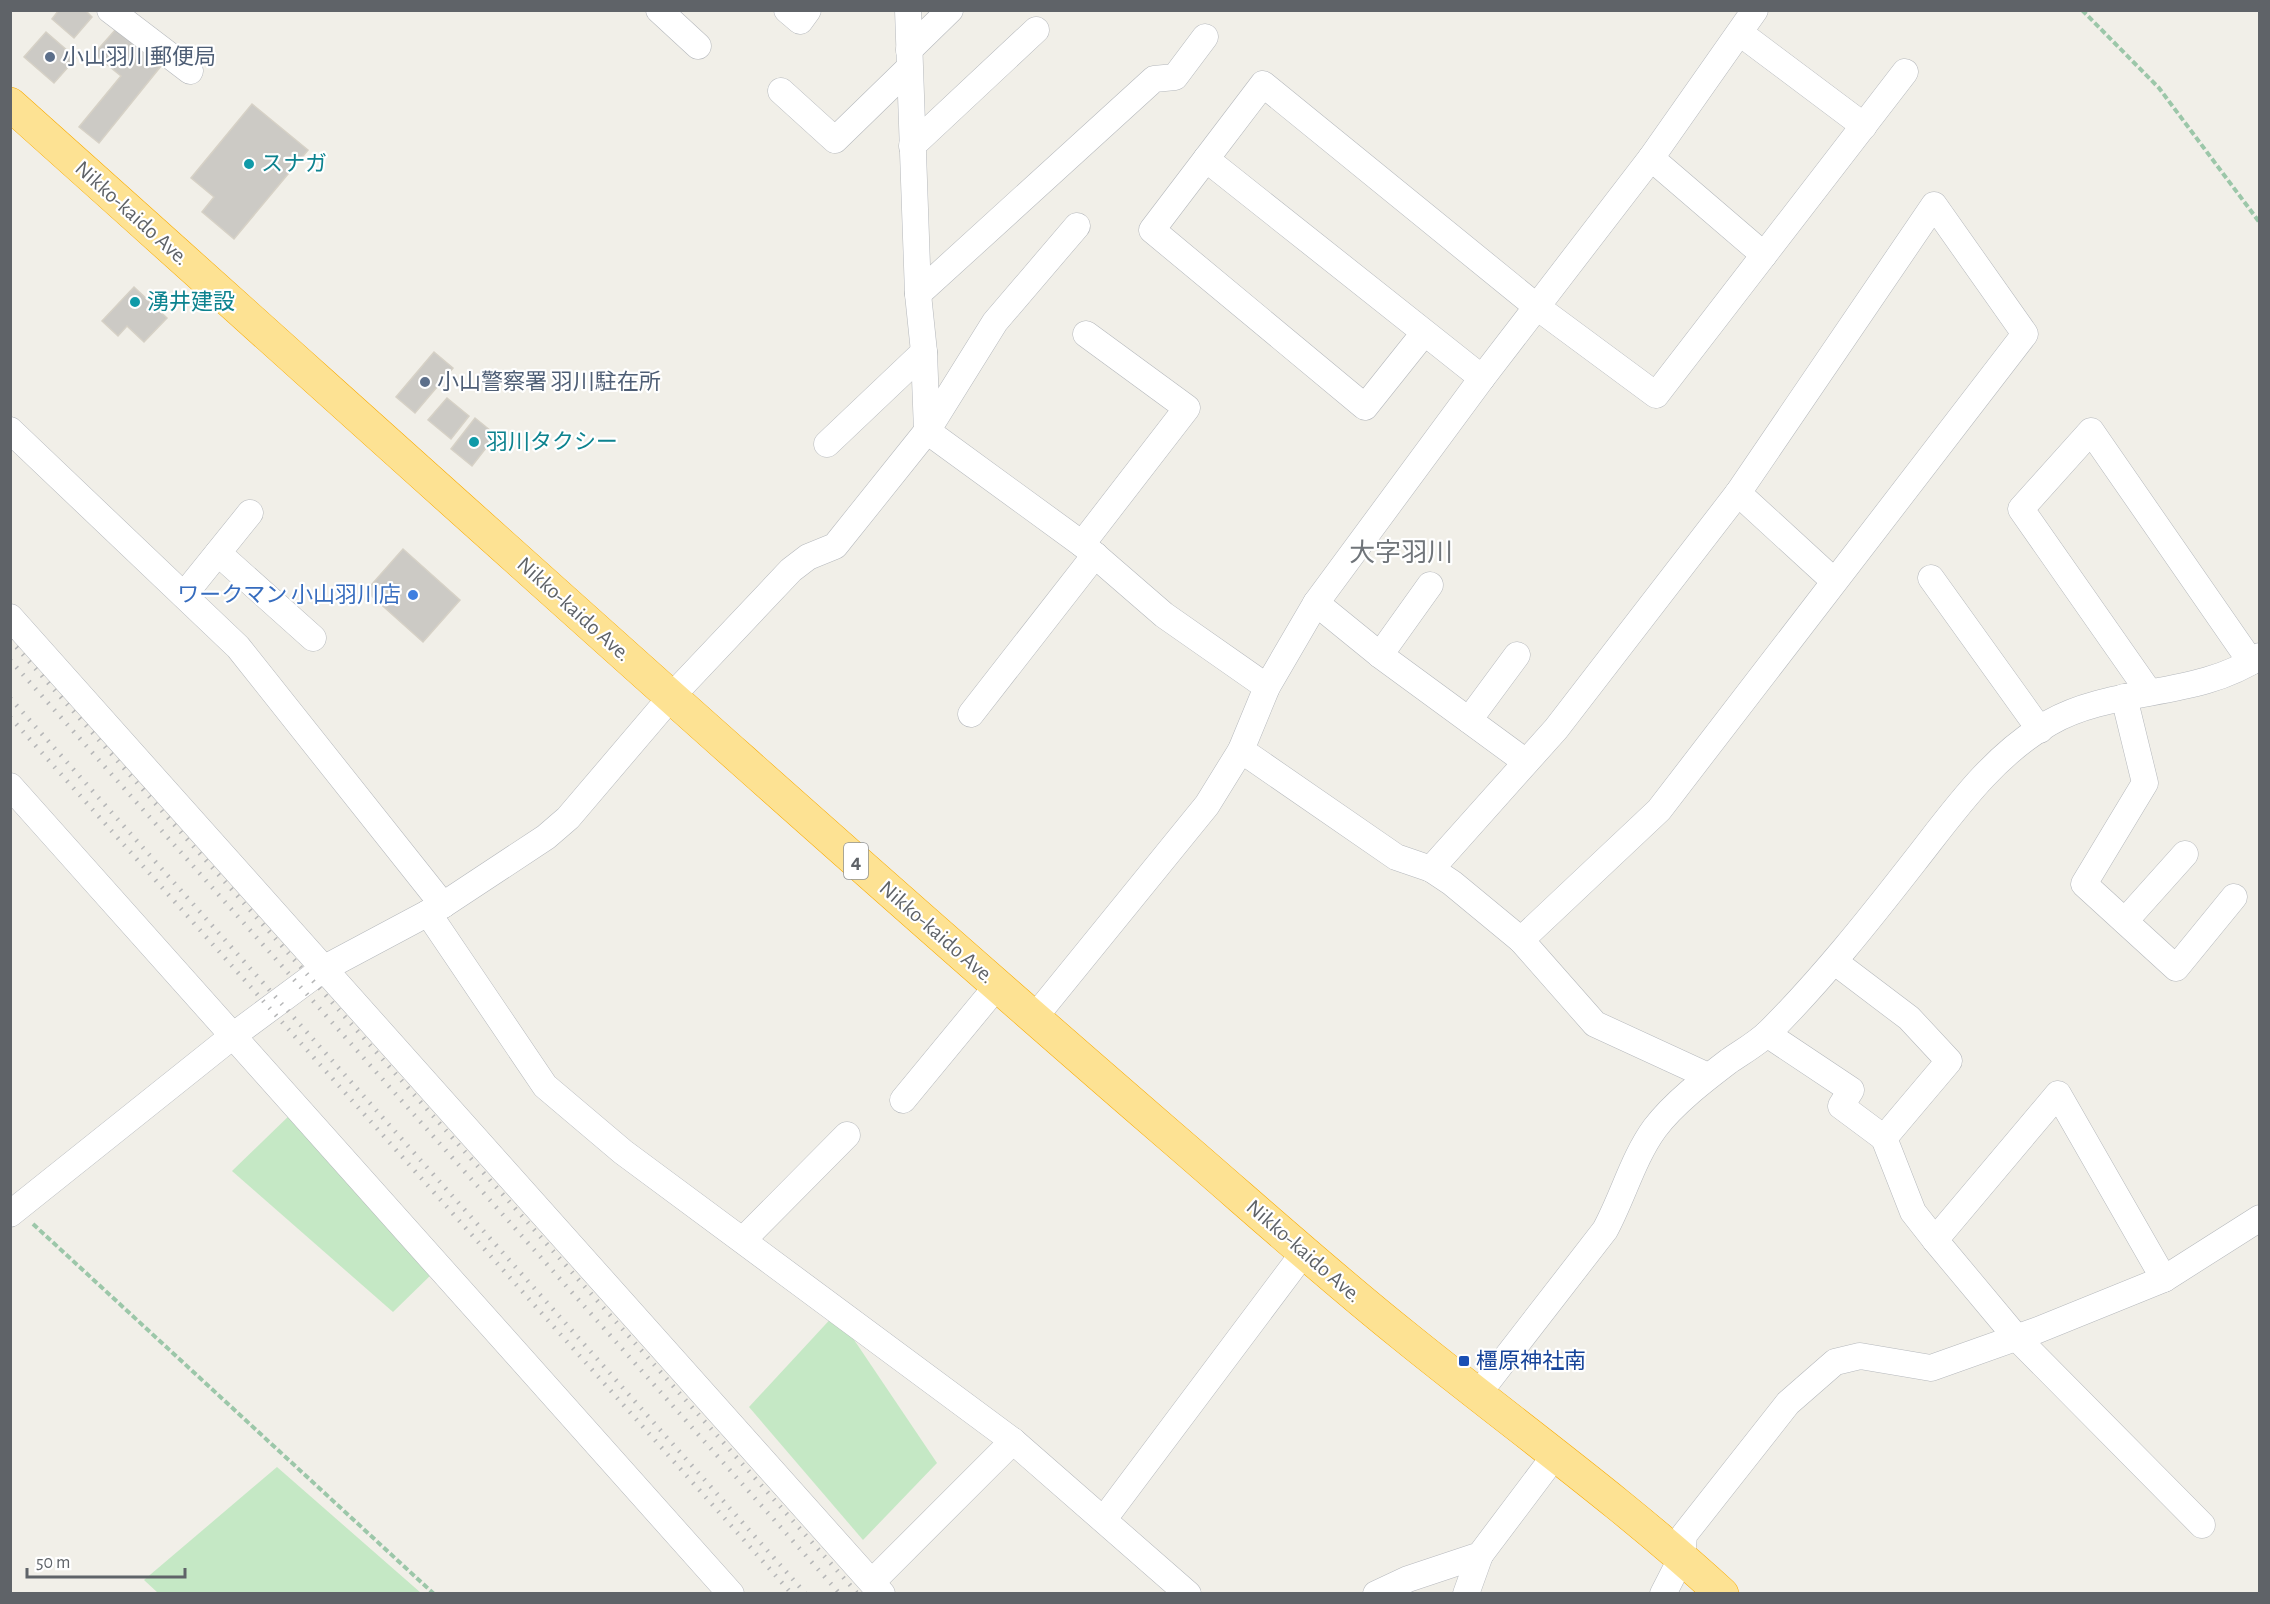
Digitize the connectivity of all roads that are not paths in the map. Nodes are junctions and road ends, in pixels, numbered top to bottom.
1 (110, 10) edge
2 (659, 10) edge
3 (787, 10) edge
4 (808, 10) edge
5 (950, 10) edge
6 (1755, 10) edge
7 (907, 11) edge
8 (1036, 30) dead end
9 (1740, 33) junction
10 (1205, 36) dead end
11 (698, 46) dead end
12 (909, 59) junction
13 (190, 71) dead end
14 (1905, 72) dead end
15 (781, 91) dead end
16 (10, 104) edge
17 (1864, 126) junction
18 (912, 146) junction
19 (1651, 158) junction
20 (1206, 159) junction
21 (1077, 226) dead end
22 (1764, 255) junction
23 (918, 294) junction
24 (1537, 307) junction
25 (1424, 333) junction
26 (1086, 334) dead end
27 (924, 352) junction
28 (1482, 378) junction
29 (10, 430) edge
30 (927, 431) junction
31 (827, 444) dead end
32 (1738, 492) junction
33 (250, 513) dead end
34 (1089, 550) junction
35 (218, 553) junction
36 (1931, 578) dead end
37 (1834, 581) junction
38 (1430, 585) dead end
39 (184, 595) junction
40 (1316, 603) junction
41 (10, 617) edge
42 (313, 638) dead end
43 (1380, 655) junction
44 (1517, 655) dead end
45 (2255, 659) edge
46 (1267, 687) junction
47 (2137, 695) junction
48 (671, 697) junction
49 (972, 714) dead end
50 (1469, 720) junction
51 (2040, 730) junction
52 (1241, 750) junction
53 (1526, 762) junction
54 (10, 786) edge
55 (2185, 854) dead end
56 (1431, 869) junction
57 (2234, 897) dead end
58 (435, 909) junction
59 (2125, 921) junction
60 (1521, 940) junction
61 (1835, 962) junction
62 (323, 969) junction
63 (997, 986) junction
64 (1034, 1018) junction
65 (1767, 1034) junction
66 (234, 1035) junction
67 (1708, 1076) junction
68 (903, 1100) dead end
69 (847, 1135) dead end
70 (1884, 1138) junction
71 (14, 1212) edge
72 (2259, 1218) edge
73 (743, 1240) junction
74 (1935, 1240) junction
75 (1305, 1251) junction
76 (2164, 1279) junction
77 (2016, 1337) junction
78 (1478, 1395) junction
79 (1013, 1441) junction
80 (1556, 1454) junction
81 (1104, 1519) junction
82 (2202, 1525) dead end
83 (1480, 1555) junction
84 (1682, 1557) junction
85 (877, 1588) edge
86 (731, 1593) edge
87 (1188, 1593) edge
88 (1376, 1593) edge
89 (1466, 1593) edge
90 (1663, 1593) edge
91 (1722, 1593) edge

1 - 13 street
2 - 11 street
3 - 4 street
5 - 12 street
6 - 9 street
7 - 12 street
8 - 18 street
9 - 17 street
9 - 19 street
10 - 23 street
12 - 15 street
12 - 18 street
14 - 17 street
16 - 48 highway, Nikko-kaido Ave. / 4
17 - 22 street
18 - 23 street
19 - 22 street
19 - 24 street
20 - 24 street
20 - 25 street
20 - 25 street
21 - 30 street
22 - 24 street
23 - 27 street
24 - 28 street
25 - 28 street
26 - 34 street
27 - 30 street
27 - 31 street
28 - 40 street
29 - 39 street
30 - 34 street
30 - 48 street
32 - 37 street
32 - 37 street
32 - 53 street
33 - 35 street
34 - 46 street
34 - 49 street
35 - 39 street
35 - 42 street
36 - 51 street
37 - 60 street
38 - 43 street
39 - 58 street
40 - 43 street
40 - 46 street
41 - 62 street
43 - 50 street
44 - 50 street
45 - 47 street
45 - 47 street
46 - 52 street
47 - 51 street
47 - 59 street
48 - 58 street
48 - 63 highway, Nikko-kaido Ave. / 4
50 - 53 street
51 - 61 street
52 - 56 street
52 - 64 street
53 - 56 street
54 - 66 street
55 - 59 street
56 - 60 street
57 - 59 street
58 - 62 street
58 - 73 street
60 - 67 street
61 - 65 street
61 - 70 street
62 - 66 street
62 - 85 street
63 - 64 highway, Nikko-kaido Ave. / 4
63 - 68 street
64 - 75 highway, Nikko-kaido Ave. / 4
65 - 67 street
65 - 70 street
66 - 71 street
66 - 86 street
67 - 78 street
69 - 73 street
70 - 74 street
72 - 76 street
73 - 79 street
74 - 76 street
74 - 77 street
75 - 78 highway, Nikko-kaido Ave. / 4
75 - 81 street
76 - 77 street
77 - 82 street
77 - 84 street
78 - 80 highway, Nikko-kaido Ave. / 4
79 - 81 street
79 - 85 street
80 - 83 street
80 - 84 highway, Nikko-kaido Ave. / 4
81 - 87 street
83 - 88 street
83 - 89 street
84 - 90 street
84 - 91 highway, Nikko-kaido Ave. / 4

